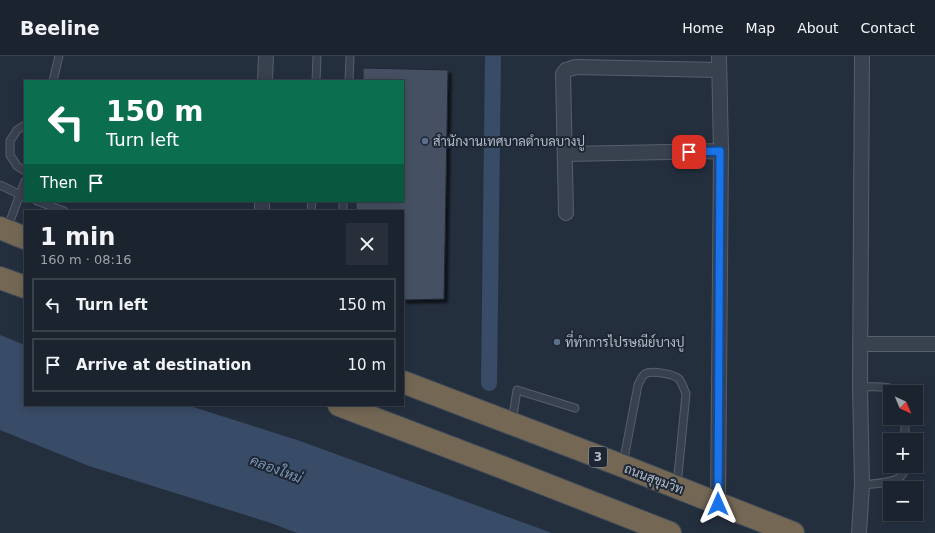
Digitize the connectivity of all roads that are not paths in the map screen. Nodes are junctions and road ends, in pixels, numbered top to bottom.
1 (60, 56) edge
2 (266, 56) edge
3 (317, 56) edge
4 (350, 56) edge
5 (862, 56) edge
6 (719, 63) edge
7 (53, 80) edge
8 (265, 80) edge
9 (316, 80) edge
10 (349, 80) edge
11 (24, 126) edge
12 (720, 151) junction
13 (565, 154) junction
14 (24, 170) edge
15 (0, 185) edge
16 (23, 196) edge
17 (40, 202) edge
18 (61, 210) edge
19 (566, 213) dead end
20 (10, 232) edge
21 (0, 278) edge
22 (24, 287) edge
23 (860, 344) junction
24 (935, 344) edge
25 (404, 382) edge
26 (860, 386) junction
27 (883, 388) edge
28 (342, 406) edge
29 (575, 408) dead end
30 (512, 424) junction
31 (623, 466) junction
32 (904, 473) edge
33 (862, 486) junction
34 (677, 487) junction
35 (718, 504) junction
36 (670, 533) edge
37 (793, 533) edge
38 (859, 533) edge

1 - 7 lane
2 - 8 street
3 - 9 lane
4 - 10 lane
5 - 23 street
6 - 12 street
6 - 13 street
11 - 14 lane
12 - 13 street
12 - 35 street
13 - 19 street
15 - 16 lane
16 - 20 lane
17 - 18 lane
21 - 22 highway
23 - 24 street
23 - 26 street
25 - 30 highway, ถนนสุขุมวิท / 3
26 - 27 lane
26 - 33 street
28 - 36 highway
29 - 30 lane
30 - 31 highway, ถนนสุขุมวิท / 3
31 - 34 highway, ถนนสุขุมวิท / 3
31 - 34 lane
32 - 33 lane
33 - 38 street
34 - 35 highway, ถนนสุขุมวิท / 3
35 - 37 highway, ถนนสุขุมวิท / 3

